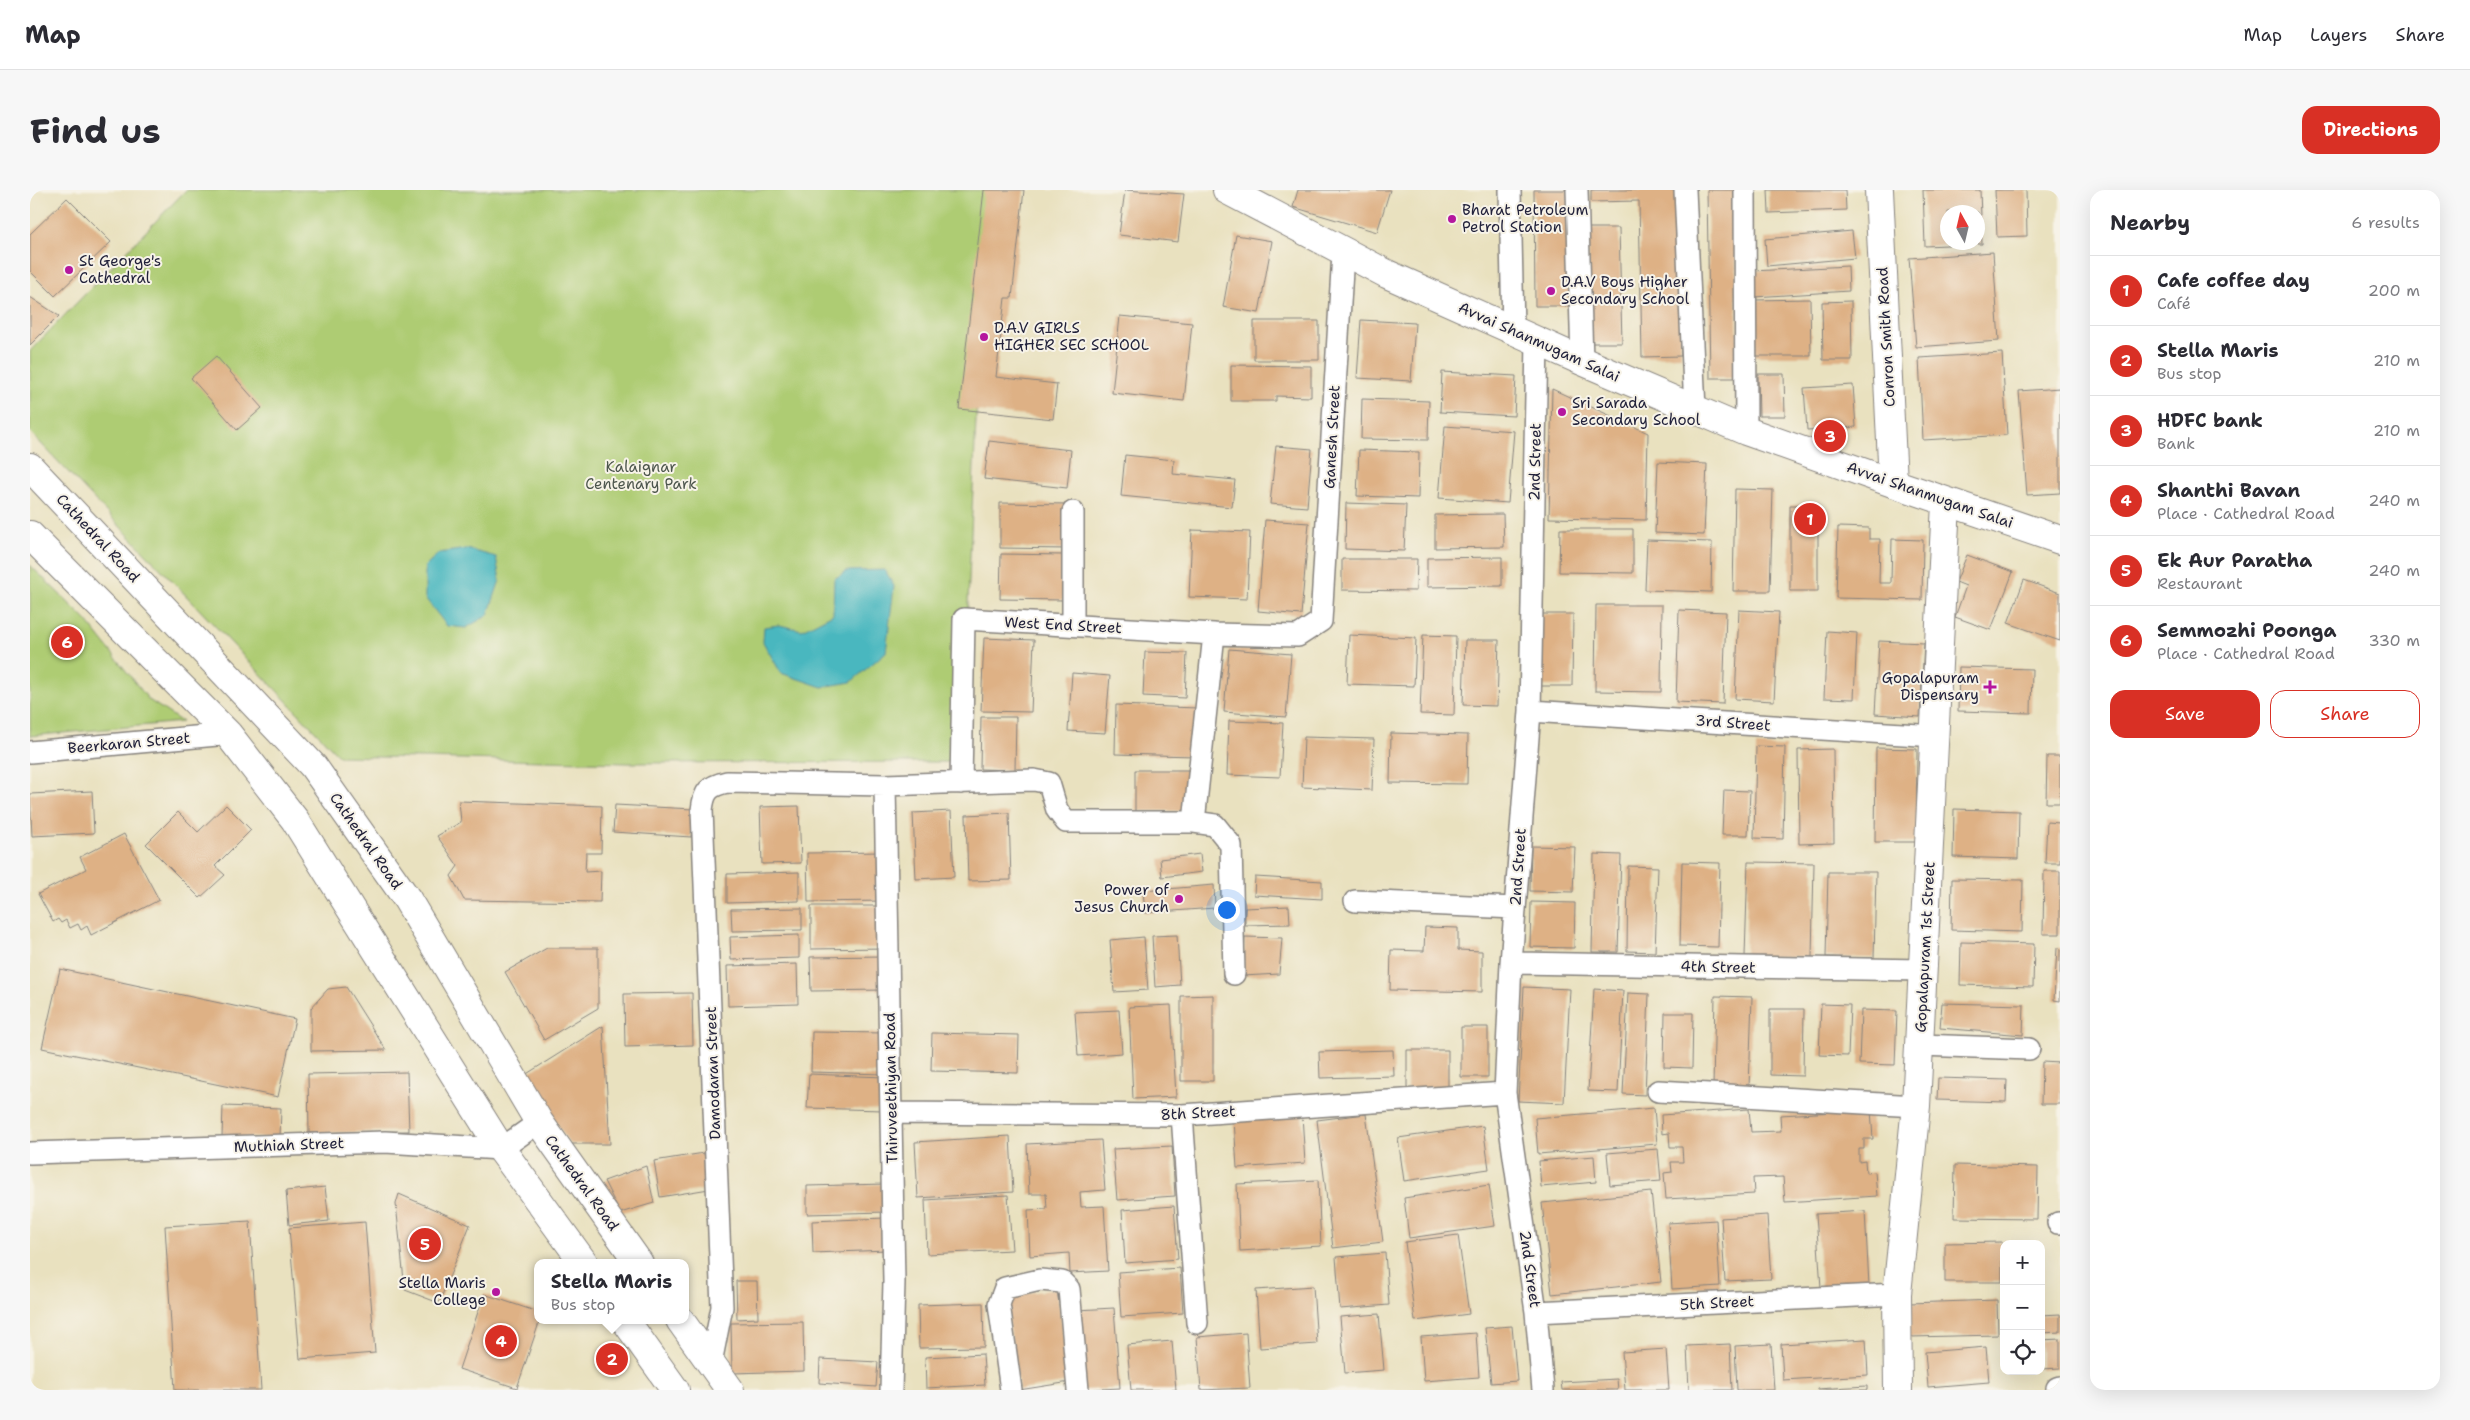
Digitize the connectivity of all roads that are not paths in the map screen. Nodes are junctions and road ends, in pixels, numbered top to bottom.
1 (1510, 190) edge
2 (1577, 190) edge
3 (1685, 190) edge
4 (1745, 190) edge
5 (1879, 190) edge
6 (1237, 193) edge
7 (1344, 253) junction
8 (1525, 335) junction
9 (1582, 361) junction
10 (1695, 410) junction
11 (1746, 431) junction
12 (30, 467) edge
13 (1893, 483) junction
14 (1946, 503) junction
15 (1073, 512) dead end
16 (30, 535) edge
17 (2060, 540) edge
18 (1321, 621) joint
19 (1072, 624) junction
20 (1214, 634) junction
21 (1530, 711) junction
22 (228, 734) junction
23 (1936, 736) junction
24 (30, 752) edge
25 (960, 783) junction
26 (885, 785) junction
27 (1194, 822) junction
28 (1355, 901) dead end
29 (1515, 908) junction
30 (1511, 963) junction
31 (1924, 970) junction
32 (1234, 974) dead end
33 (1920, 1044) junction
34 (2029, 1049) dead end
35 (1658, 1091) dead end
36 (1505, 1093) junction
37 (1916, 1106) junction
38 (891, 1113) junction
39 (1182, 1115) junction
40 (538, 1122) junction
41 (501, 1148) junction
42 (30, 1153) edge
43 (581, 1259) edge
44 (636, 1259) edge
45 (1897, 1294) junction
46 (1536, 1312) junction
47 (1197, 1323) dead end
48 (628, 1324) edge
49 (683, 1324) edge
50 (711, 1363) junction
51 (676, 1390) edge
52 (730, 1390) edge
53 (891, 1390) edge
54 (1012, 1390) edge
55 (1078, 1390) edge
56 (1542, 1390) edge
57 (1898, 1390) edge

1 - 8 street, 2nd Street
2 - 9 street
3 - 10 street
4 - 11 street
5 - 13 main road, Conron Smith Road
6 - 7 main road, Avvai Shanmugam Salai
7 - 8 main road, Avvai Shanmugam Salai
7 - 18 street, Ganesh Street
8 - 9 main road, Avvai Shanmugam Salai
8 - 21 street, 2nd Street
9 - 10 main road, Avvai Shanmugam Salai
10 - 11 main road, Avvai Shanmugam Salai
11 - 13 main road, Avvai Shanmugam Salai
12 - 40 main road, Cathedral Road
13 - 14 main road, Avvai Shanmugam Salai
14 - 17 main road, Avvai Shanmugam Salai
14 - 23 main road, Gopalapuram 1st Street
15 - 19 street
16 - 22 main road
18 - 20 street, West End Street
19 - 20 street, West End Street
19 - 25 street, West End Street
20 - 27 street
21 - 23 street, 3rd Street
21 - 29 street, 2nd Street
22 - 24 street, Beerkaran Street
22 - 41 main road
23 - 31 main road, Gopalapuram 1st Street
25 - 26 street
25 - 27 street
26 - 38 street, Thiruveethiyan Road
26 - 50 street, Damodaran Street
27 - 32 street
28 - 29 street
29 - 30 street, 2nd Street
30 - 31 street, 4th Street
30 - 36 street, 2nd Street
31 - 33 main road, Gopalapuram 1st Street
33 - 34 street
33 - 37 main road, Gopalapuram 1st Street
35 - 37 street
36 - 39 street, 8th Street
36 - 46 street, 2nd Street
37 - 45 main road, Gopalapuram 1st Street
38 - 39 street, 8th Street
38 - 53 street, Thiruveethiyan Road
39 - 47 street
40 - 41 street
40 - 44 main road, Cathedral Road
41 - 42 street, Muthiah Street
41 - 43 main road
45 - 46 street, 5th Street
45 - 57 main road, Gopalapuram 1st Street
46 - 56 street, 2nd Street
48 - 51 main road
49 - 50 main road
50 - 52 main road
54 - 55 street

